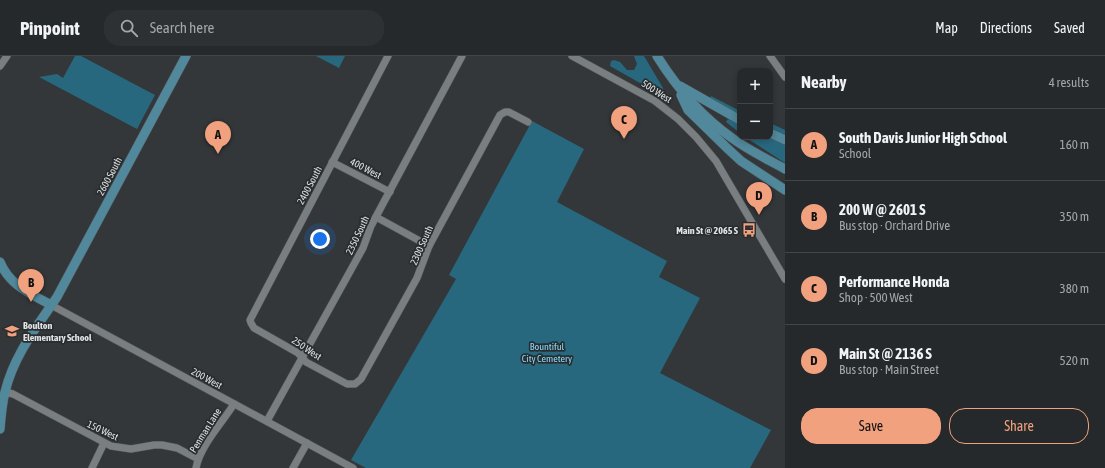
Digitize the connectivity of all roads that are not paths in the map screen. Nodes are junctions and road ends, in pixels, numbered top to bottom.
1 (7, 56) edge
2 (186, 56) edge
3 (388, 56) edge
4 (462, 56) edge
5 (572, 56) edge
6 (657, 56) edge
7 (770, 56) edge
8 (0, 66) edge
9 (785, 77) edge
10 (675, 83) junction
11 (737, 118) edge
12 (528, 122) dead end
13 (773, 134) edge
14 (785, 140) edge
15 (332, 162) junction
16 (785, 169) edge
17 (785, 190) edge
18 (390, 192) junction
19 (376, 217) junction
20 (429, 246) junction
21 (1, 265) edge
22 (785, 279) edge
23 (52, 305) junction
24 (250, 323) joint
25 (302, 357) junction
26 (355, 384) joint
27 (4, 392) junction
28 (234, 404) junction
29 (267, 422) junction
30 (0, 429) edge
31 (104, 443) junction
32 (307, 443) junction
33 (198, 459) junction
34 (92, 468) edge
35 (196, 468) edge
36 (293, 468) edge
37 (353, 468) edge

1 - 8 street
2 - 23 main road, 2600 South
3 - 15 street, 2400 South
4 - 18 street, 2350 South
5 - 22 street, 500 West
6 - 10 main road
7 - 9 street
10 - 11 main road
10 - 16 main road, 500 West
10 - 17 main road
12 - 20 street, 2300 South
13 - 14 main road
15 - 18 street, 400 West
15 - 24 street, 2400 South
18 - 19 street, 2350 South
19 - 20 street
19 - 25 street, 2350 South
20 - 26 street, 2300 South
21 - 23 main road
23 - 27 main road, 2600 South
23 - 28 street, 200 West
24 - 25 street, 250 West
25 - 26 street, 250 West
25 - 29 street, 2350 South
27 - 30 main road, 2600 South
27 - 31 street, 150 West
28 - 29 street, 200 West
28 - 33 street, Penman Lane
29 - 32 street, 200 West
31 - 33 street, 150 West
31 - 34 street
32 - 36 street
32 - 37 street, 200 West
33 - 35 street, Penman Lane

